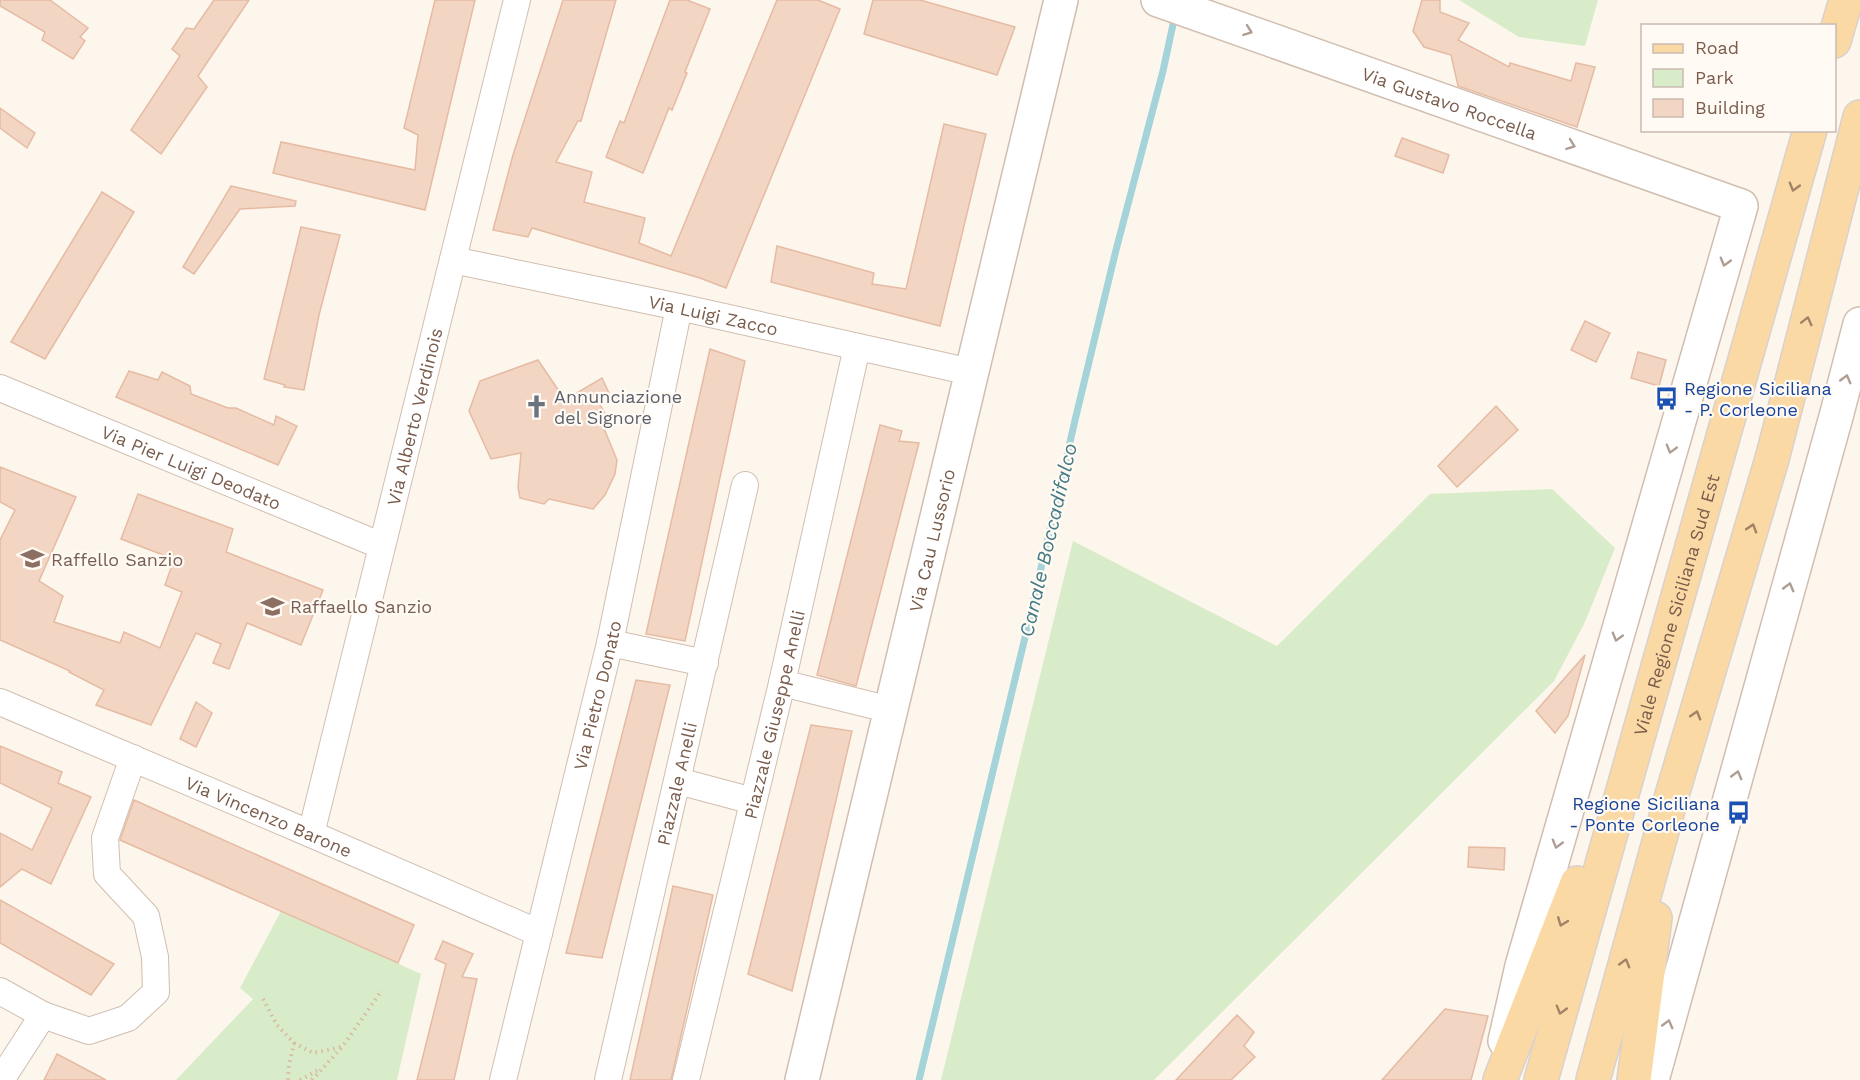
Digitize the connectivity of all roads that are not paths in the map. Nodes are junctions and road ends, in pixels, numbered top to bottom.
1 (517, 0) edge
2 (1062, 0) edge
3 (1846, 0) edge
4 (1173, 5) edge
5 (1836, 34) edge
6 (1858, 124) edge
7 (1809, 132) edge
8 (1860, 189) edge
9 (453, 260) junction
10 (679, 307) junction
11 (1860, 324) edge
12 (857, 347) junction
13 (971, 372) junction
14 (0, 388) edge
15 (745, 485) dead end
16 (382, 546) junction
17 (610, 643) junction
18 (705, 663) junction
19 (782, 683) junction
20 (1650, 690) junction
21 (0, 702) edge
22 (891, 710) junction
23 (133, 758) junction
24 (678, 781) junction
25 (1672, 795) junction
26 (753, 801) junction
27 (311, 834) junction
28 (539, 933) junction
29 (0, 991) edge
30 (43, 1016) junction
31 (1, 1080) edge
32 (503, 1080) edge
33 (608, 1080) edge
34 (686, 1080) edge
35 (802, 1080) edge
36 (1498, 1080) edge
37 (1541, 1080) edge
38 (1593, 1080) edge
39 (1634, 1080) edge
40 (1652, 1080) edge

1 - 9 street, Via Alberto Verdinois
2 - 13 street, Via Cau Lussorio
3 - 5 main road
4 -> 36 street, Via Gustavo Roccella
6 - 8 street
25 -> 6 main road
7 -> 20 main road, Viale Regione Siciliana Sud Est
9 - 10 street, Via Luigi Zacco
9 - 16 street, Via Alberto Verdinois
10 - 12 street, Via Luigi Zacco
10 - 17 street, Via Pietro Donato
40 -> 11 street
12 - 13 street, Via Luigi Zacco
12 - 19 street, Piazzale Giuseppe Anelli
13 - 22 street, Via Cau Lussorio
14 - 16 street, Via Pier Luigi Deodato
15 - 18 street, Piazzale Anelli
16 - 27 street, Via Alberto Verdinois
17 - 18 street
17 - 28 street, Via Pietro Donato
18 - 24 street, Piazzale Anelli
19 - 22 street
19 - 26 street, Piazzale Giuseppe Anelli
20 -> 36 main road
20 -> 37 main road, Viale Regione Siciliana Sud Est
21 - 23 street, Via Vincenzo Barone
22 - 35 street, Via Cau Lussorio
23 - 27 street, Via Vincenzo Barone
23 - 30 street
24 - 26 street
24 - 33 street, Piazzale Anelli
38 -> 25 main road
25 - 39 main road
26 - 34 street, Piazzale Giuseppe Anelli
27 - 28 street, Via Vincenzo Barone
28 - 32 street, Via Pietro Donato
29 - 30 street
30 - 31 street

